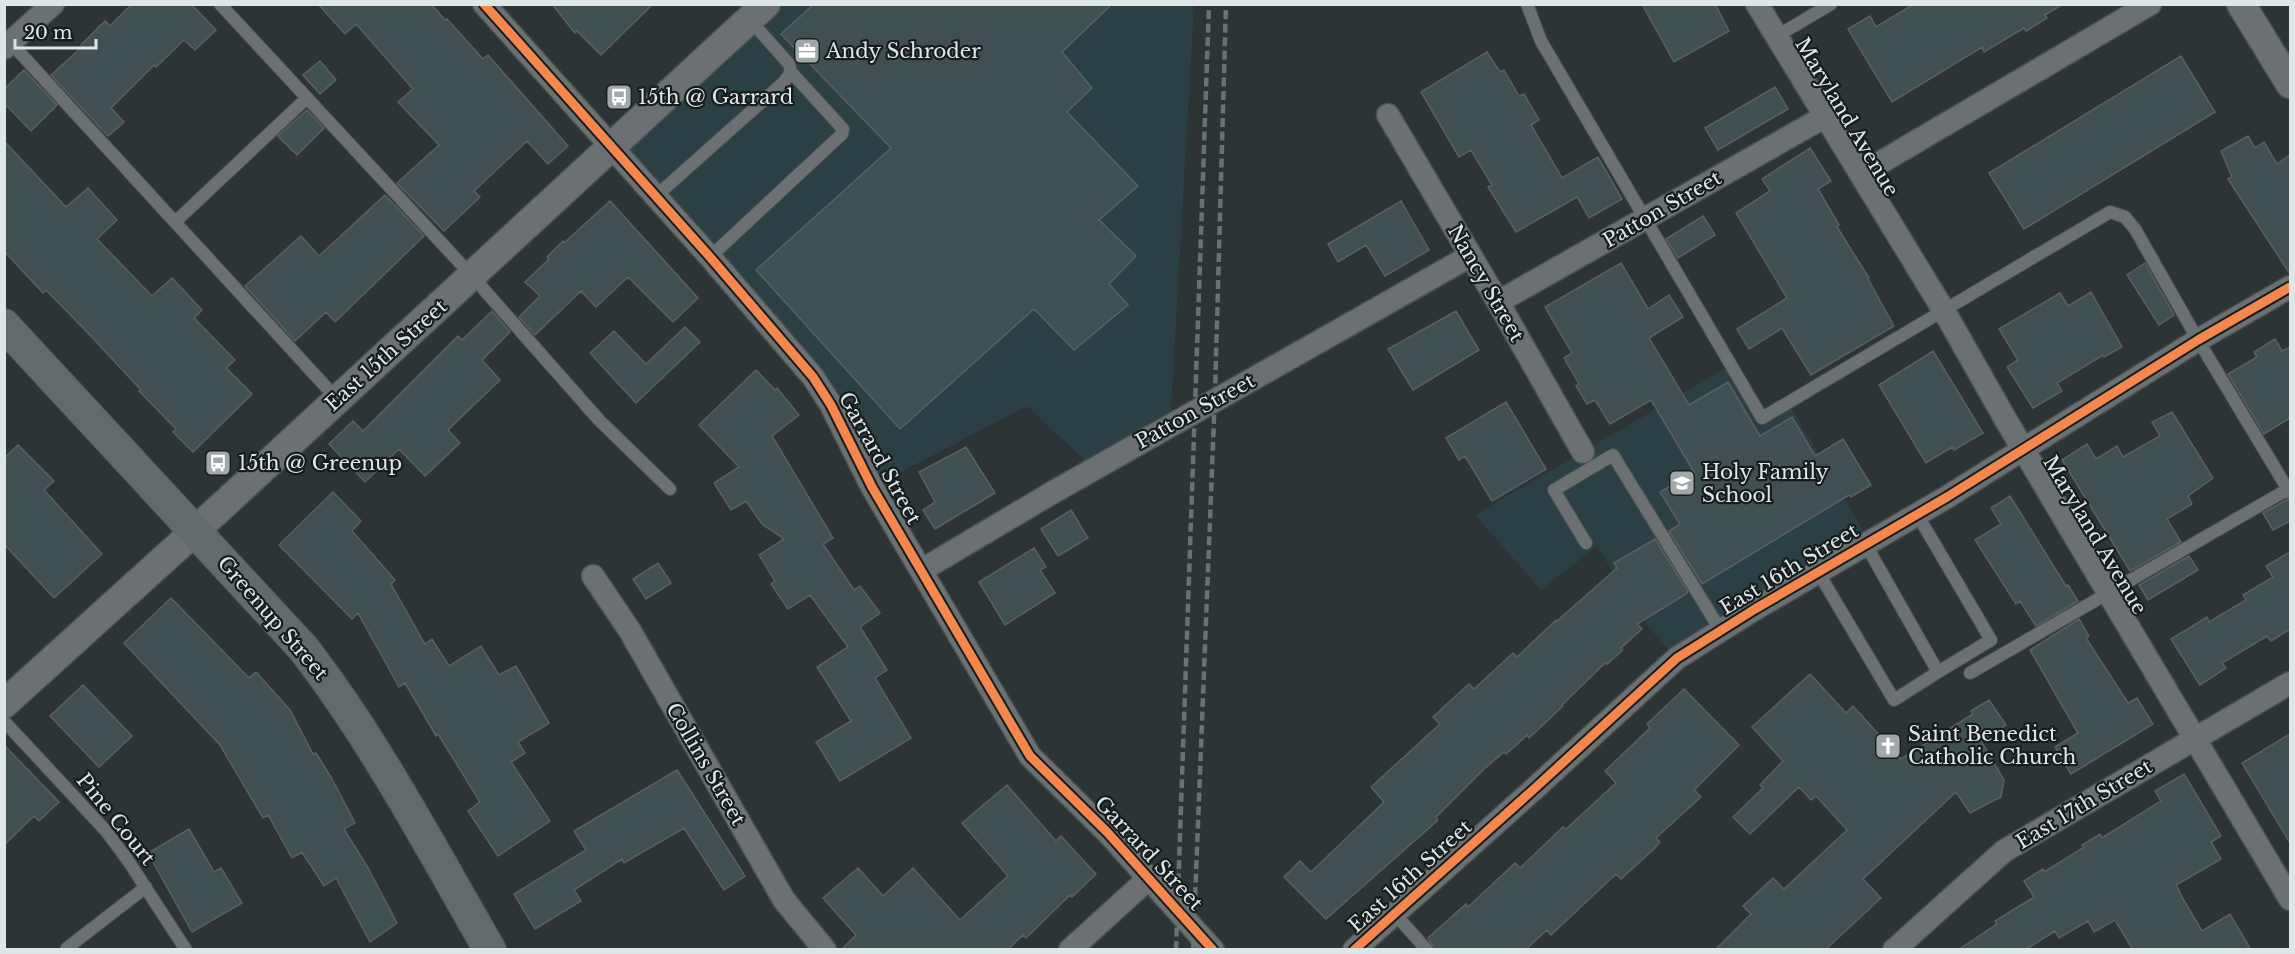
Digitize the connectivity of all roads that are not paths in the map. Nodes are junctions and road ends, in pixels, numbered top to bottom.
1 (53, 4) edge
2 (220, 4) edge
3 (484, 4) edge
4 (1527, 4) edge
5 (1757, 4) edge
6 (1831, 4) edge
7 (2150, 4) edge
8 (2241, 4) edge
9 (753, 11) edge
10 (1777, 36) junction
11 (8, 46) edge
12 (791, 72) junction
13 (2290, 84) edge
14 (307, 99) junction
15 (1388, 115) dead end
16 (1826, 116) junction
17 (610, 148) junction
18 (1861, 174) junction
19 (655, 197) junction
20 (1645, 219) junction
21 (175, 222) junction
22 (1470, 256) junction
23 (710, 257) junction
24 (472, 276) junction
25 (2290, 287) edge
26 (1498, 302) junction
27 (1944, 311) junction
28 (4, 325) edge
29 (2199, 340) junction
30 (337, 399) junction
31 (2024, 450) junction
32 (1583, 452) dead end
33 (670, 489) dead end
34 (2290, 490) edge
35 (1917, 514) junction
36 (195, 531) junction
37 (1586, 543) dead end
38 (1866, 545) junction
39 (922, 570) junction
40 (1818, 572) junction
41 (593, 576) dead end
42 (2109, 592) junction
43 (1721, 631) junction
44 (1938, 672) junction
45 (1970, 673) dead end
46 (2290, 683) edge
47 (4, 704) edge
48 (4, 721) edge
49 (2194, 739) junction
50 (1148, 879) junction
51 (146, 887) junction
52 (2287, 887) edge
53 (1395, 914) junction
54 (67, 948) dead end
55 (186, 950) edge
56 (490, 950) edge
57 (825, 950) edge
58 (1070, 950) edge
59 (1213, 950) edge
60 (1354, 950) edge
61 (1427, 950) edge
62 (1894, 950) edge

1 - 11 street
2 - 14 lane
3 - 17 street, Garrard Street
4 - 20 lane
5 - 10 street, Maryland Avenue
6 - 10 lane
7 - 18 street
8 - 13 street
9 - 12 lane
9 - 17 street, East 15th Street
10 - 16 street, Maryland Avenue
11 - 21 lane
12 - 19 lane
12 - 23 lane
14 - 21 lane
14 - 24 lane
15 - 22 street, Nancy Street
16 - 18 street, Maryland Avenue
16 - 20 street, Patton Street
17 - 19 street, Garrard Street
17 - 24 street, East 15th Street
18 - 27 street, Maryland Avenue
19 - 23 street, Garrard Street
20 - 26 street, Patton Street
20 - 27 lane
21 - 30 lane
22 - 26 street, Nancy Street
22 - 39 street, Patton Street
23 - 39 street, Garrard Street
24 - 30 street, East 15th Street
24 - 33 lane
25 - 29 street, East 16th Street
26 - 32 street, Nancy Street
27 - 29 lane
27 - 31 street, Maryland Avenue
28 - 36 main road, Greenup Street
29 - 31 street, East 16th Street
29 - 34 lane
30 - 36 street, East 15th Street
31 - 35 street, East 16th Street
31 - 42 street, Maryland Avenue
34 - 42 lane
35 - 38 street, East 16th Street
35 - 44 lane
36 - 47 street, East 15th Street
36 - 56 main road, Greenup Street
37 - 43 lane
38 - 40 street, East 16th Street
38 - 44 lane
39 - 50 street, Garrard Street
40 - 43 street, East 16th Street
40 - 44 lane
41 - 57 street, Collins Street
42 - 45 lane
42 - 49 street, Maryland Avenue
43 - 53 street, East 16th Street
46 - 49 street, East 17th Street
48 - 51 lane, Pine Court
49 - 52 street, Maryland Avenue
49 - 62 street, East 17th Street
50 - 58 street
50 - 59 street, Garrard Street
51 - 54 lane
51 - 55 lane, Pine Court
53 - 60 street, East 16th Street
53 - 61 lane

